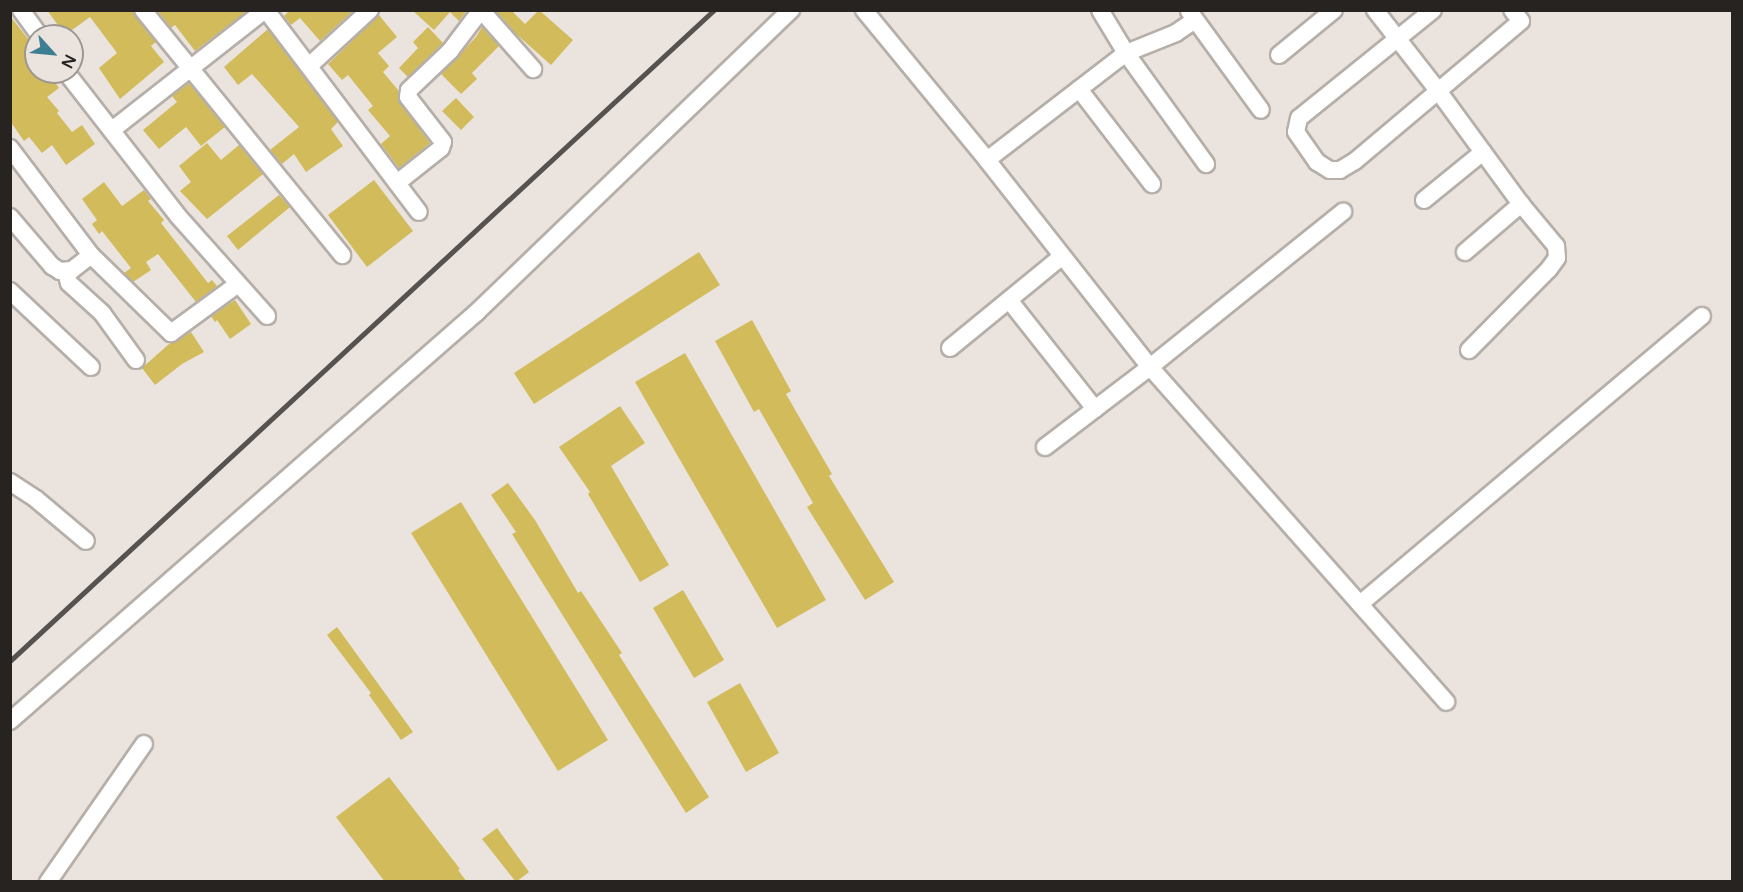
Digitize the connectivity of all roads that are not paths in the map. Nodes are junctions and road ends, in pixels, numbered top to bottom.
1 (21, 10) edge
2 (143, 10) edge
3 (266, 10) edge
4 (370, 10) edge
5 (791, 10) edge
6 (864, 10) edge
7 (1100, 10) edge
8 (1334, 10) edge
9 (1375, 10) edge
10 (1433, 10) edge
11 (1512, 10) edge
12 (481, 11) edge
13 (1192, 15) edge
14 (31, 24) edge
15 (1397, 39) junction
16 (1126, 53) junction
17 (1279, 55) dead end
18 (309, 66) junction
19 (191, 68) junction
20 (533, 69) dead end
21 (76, 84) edge
22 (1079, 89) junction
23 (1439, 92) junction
24 (1261, 110) dead end
25 (112, 130) junction
26 (10, 148) edge
27 (1483, 152) junction
28 (987, 160) junction
29 (1206, 164) dead end
30 (397, 183) junction
31 (1152, 184) dead end
32 (1424, 200) dead end
33 (1521, 204) junction
34 (419, 212) dead end
35 (1343, 212) dead end
36 (10, 217) edge
37 (1465, 252) dead end
38 (91, 255) junction
39 (342, 255) dead end
40 (1061, 257) junction
41 (66, 272) junction
42 (238, 284) junction
43 (10, 291) edge
44 (1009, 300) junction
45 (267, 316) dead end
46 (1702, 316) dead end
47 (950, 348) dead end
48 (1469, 350) dead end
49 (136, 360) dead end
50 (91, 367) dead end
51 (1150, 367) junction
52 (1095, 409) junction
53 (1045, 447) dead end
54 (10, 482) edge
55 (86, 541) dead end
56 (1360, 604) junction
57 (1446, 702) dead end
58 (10, 722) edge
59 (144, 744) dead end
60 (48, 882) edge

1 - 14 street
2 - 19 street
3 - 18 street
3 - 19 street
4 - 18 street
5 - 58 street
6 - 28 street
7 - 16 street
8 - 17 street
9 - 15 street
10 - 15 street
11 - 23 street
12 - 20 street
12 - 30 street
13 - 16 street
13 - 24 street
15 - 23 street
15 - 23 street
16 - 22 street
16 - 29 street
18 - 30 street
19 - 25 street
19 - 39 street
21 - 25 street
22 - 28 street
22 - 31 street
23 - 27 street
25 - 42 street
26 - 38 street
27 - 32 street
27 - 33 street
28 - 40 street
30 - 34 street
33 - 37 street
33 - 48 street
35 - 51 street
36 - 41 street
38 - 41 street
38 - 42 street
40 - 44 street
40 - 51 street
41 - 49 street
42 - 45 street
43 - 50 street
44 - 47 street
44 - 52 street
46 - 56 street
51 - 52 street
51 - 56 street
52 - 53 street
54 - 55 street
56 - 57 street
59 - 60 street

